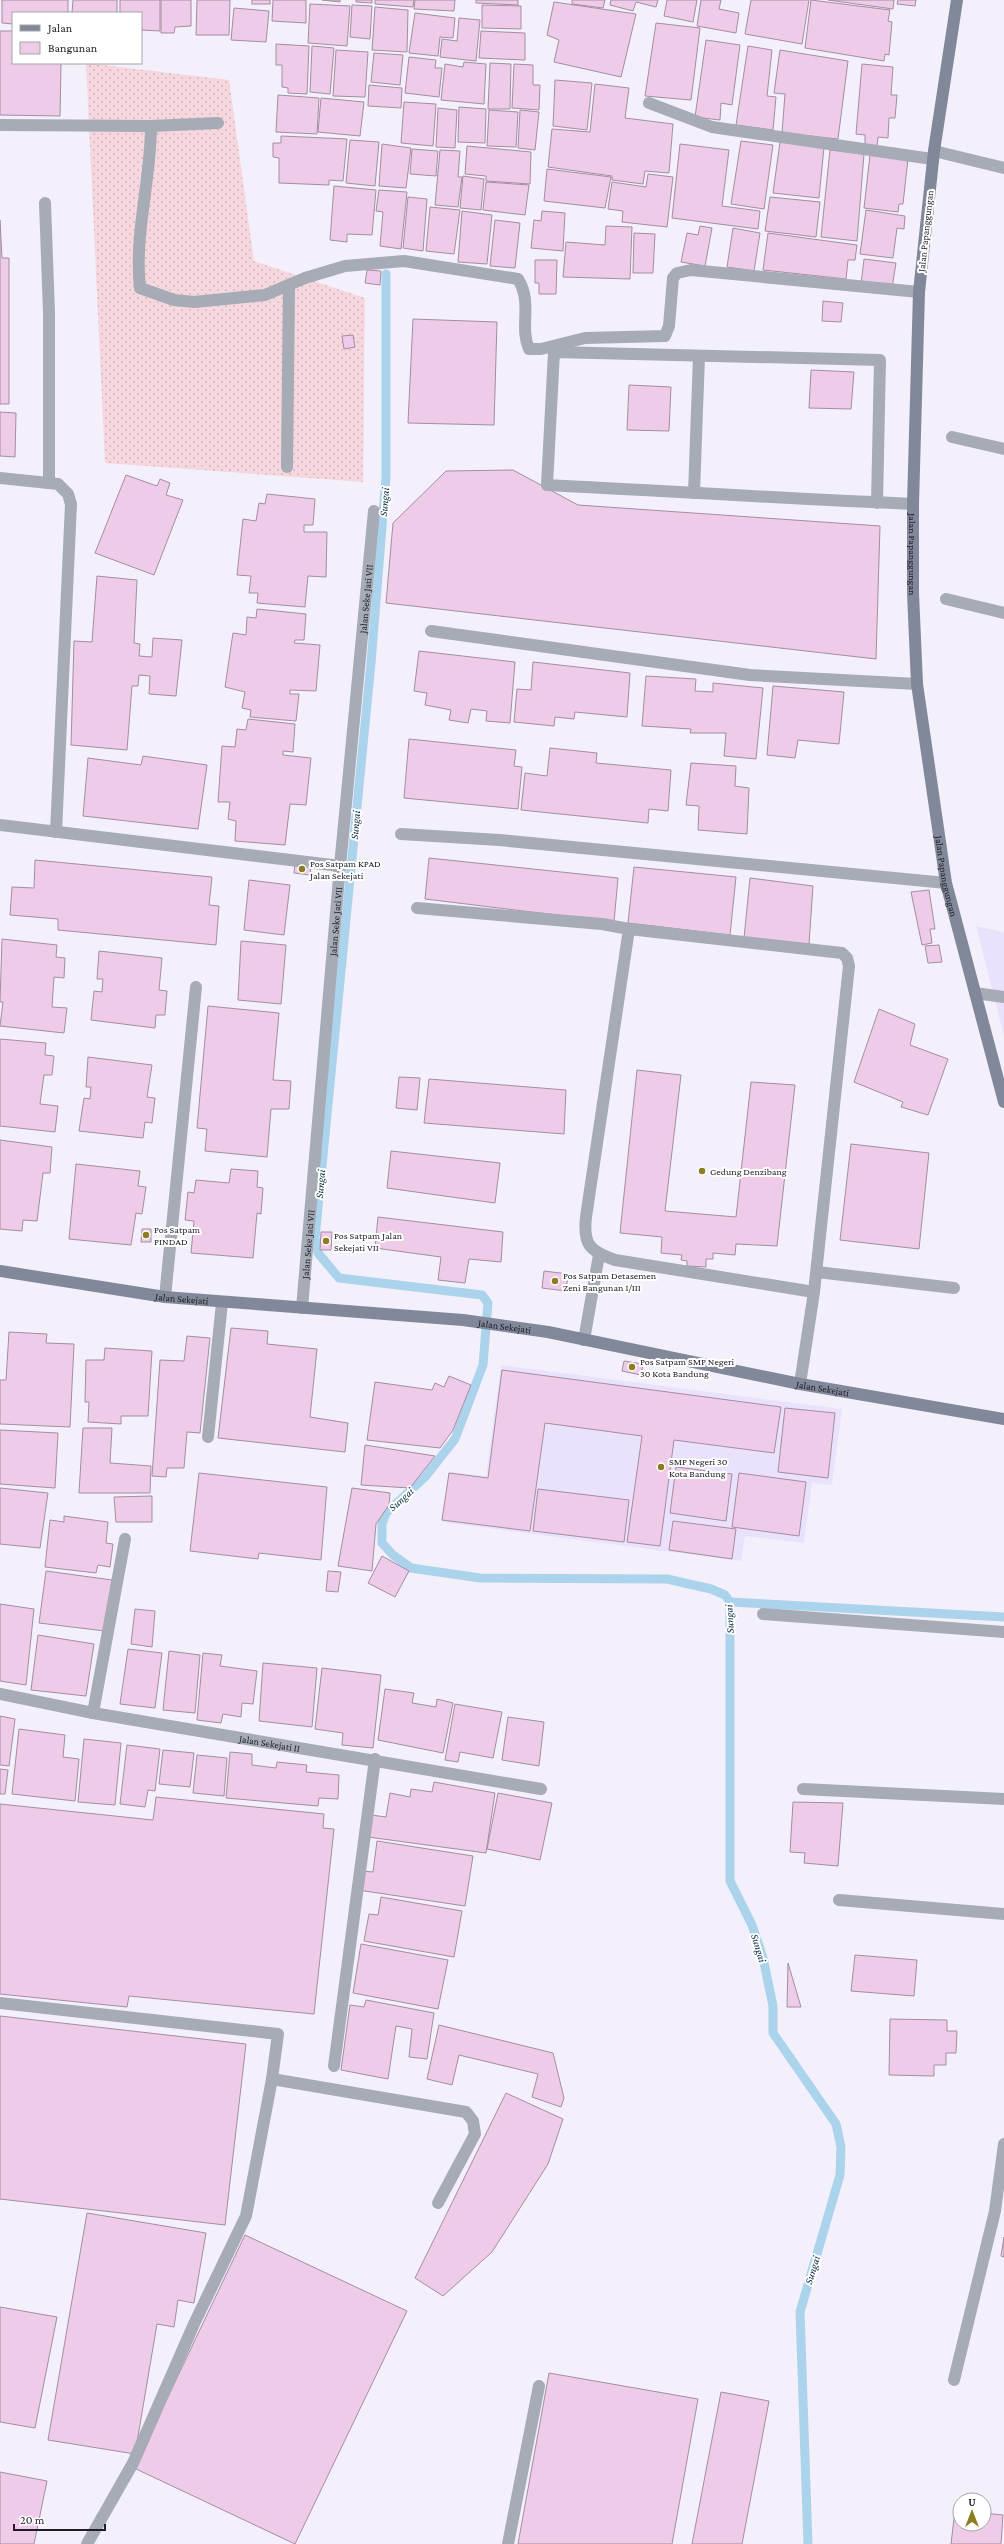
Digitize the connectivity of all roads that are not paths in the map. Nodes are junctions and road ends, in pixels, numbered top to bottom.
1 (957, 0) edge
2 (649, 103) dead end
3 (218, 123) dead end
4 (0, 124) edge
5 (151, 126) junction
6 (933, 155) junction
7 (1004, 168) edge
8 (44, 203) dead end
9 (288, 286) junction
10 (919, 292) junction
11 (699, 356) junction
12 (952, 437) dead end
13 (1004, 449) edge
14 (287, 467) dead end
15 (0, 478) edge
16 (49, 484) junction
17 (694, 493) junction
18 (877, 503) junction
19 (913, 504) junction
20 (374, 511) dead end
21 (946, 599) dead end
22 (1004, 613) edge
23 (431, 631) dead end
24 (917, 684) junction
25 (0, 825) edge
26 (56, 832) junction
27 (401, 834) dead end
28 (340, 866) junction
29 (946, 883) junction
30 (417, 908) dead end
31 (629, 929) junction
32 (196, 987) dead end
33 (975, 992) junction
34 (1004, 997) edge
35 (1002, 1088) edge
36 (1004, 1102) edge
37 (599, 1255) junction
38 (0, 1271) edge
39 (817, 1272) junction
40 (954, 1288) dead end
41 (814, 1292) junction
42 (165, 1297) junction
43 (222, 1303) junction
44 (302, 1308) junction
45 (584, 1340) junction
46 (800, 1384) junction
47 (1004, 1419) edge
48 (208, 1437) dead end
49 (124, 1539) dead end
50 (764, 1614) dead end
51 (1004, 1632) edge
52 (0, 1694) edge
53 (93, 1714) junction
54 (375, 1759) junction
55 (541, 1788) dead end
56 (803, 1788) dead end
57 (1004, 1798) edge
58 (839, 1900) dead end
59 (1004, 1914) edge
60 (0, 2003) edge
61 (334, 2066) dead end
62 (272, 2078) junction
63 (1004, 2144) edge
64 (438, 2203) dead end
65 (999, 2212) edge
66 (954, 2380) dead end
67 (539, 2386) dead end
68 (87, 2544) edge
69 (508, 2544) edge

1 - 6 street, Jalan Papanggungan
2 - 6 street
3 - 5 street
4 - 5 street
5 - 9 street
6 - 7 street
6 - 10 street, Jalan Papanggungan
8 - 16 street
9 - 10 street
9 - 14 street
10 - 19 street, Jalan Papanggungan
11 - 17 street
11 - 17 street
11 - 18 street
12 - 13 street
15 - 16 street
16 - 26 street
17 - 18 street
18 - 19 street
19 - 24 street, Jalan Papanggungan
20 - 28 street, Jalan Seke Jati VII
21 - 22 street
23 - 24 street
24 - 29 street, Jalan Papanggungan
25 - 26 street
26 - 28 street
27 - 29 street
28 - 44 street, Jalan Seke Jati VII
29 - 33 street, Jalan Papanggungan
30 - 31 street
31 - 37 street
31 - 39 street
32 - 42 street
33 - 34 street
33 - 35 street, Jalan Papanggungan
35 - 36 street, Jalan Papanggungan
37 - 41 street
37 - 45 street
38 - 42 street, Jalan Sekejati
39 - 40 street
39 - 41 street
41 - 46 street
42 - 43 street, Jalan Sekejati
43 - 44 street, Jalan Sekejati
43 - 48 street
44 - 45 street, Jalan Sekejati
45 - 46 street, Jalan Sekejati
46 - 47 street, Jalan Sekejati
49 - 53 street
50 - 51 street
52 - 53 street, Jalan Sekejati II
53 - 54 street, Jalan Sekejati II
54 - 55 street, Jalan Sekejati II
54 - 61 street
56 - 57 street
58 - 59 street
60 - 62 street
62 - 64 street
62 - 68 street
63 - 65 street
65 - 66 street
67 - 69 street

